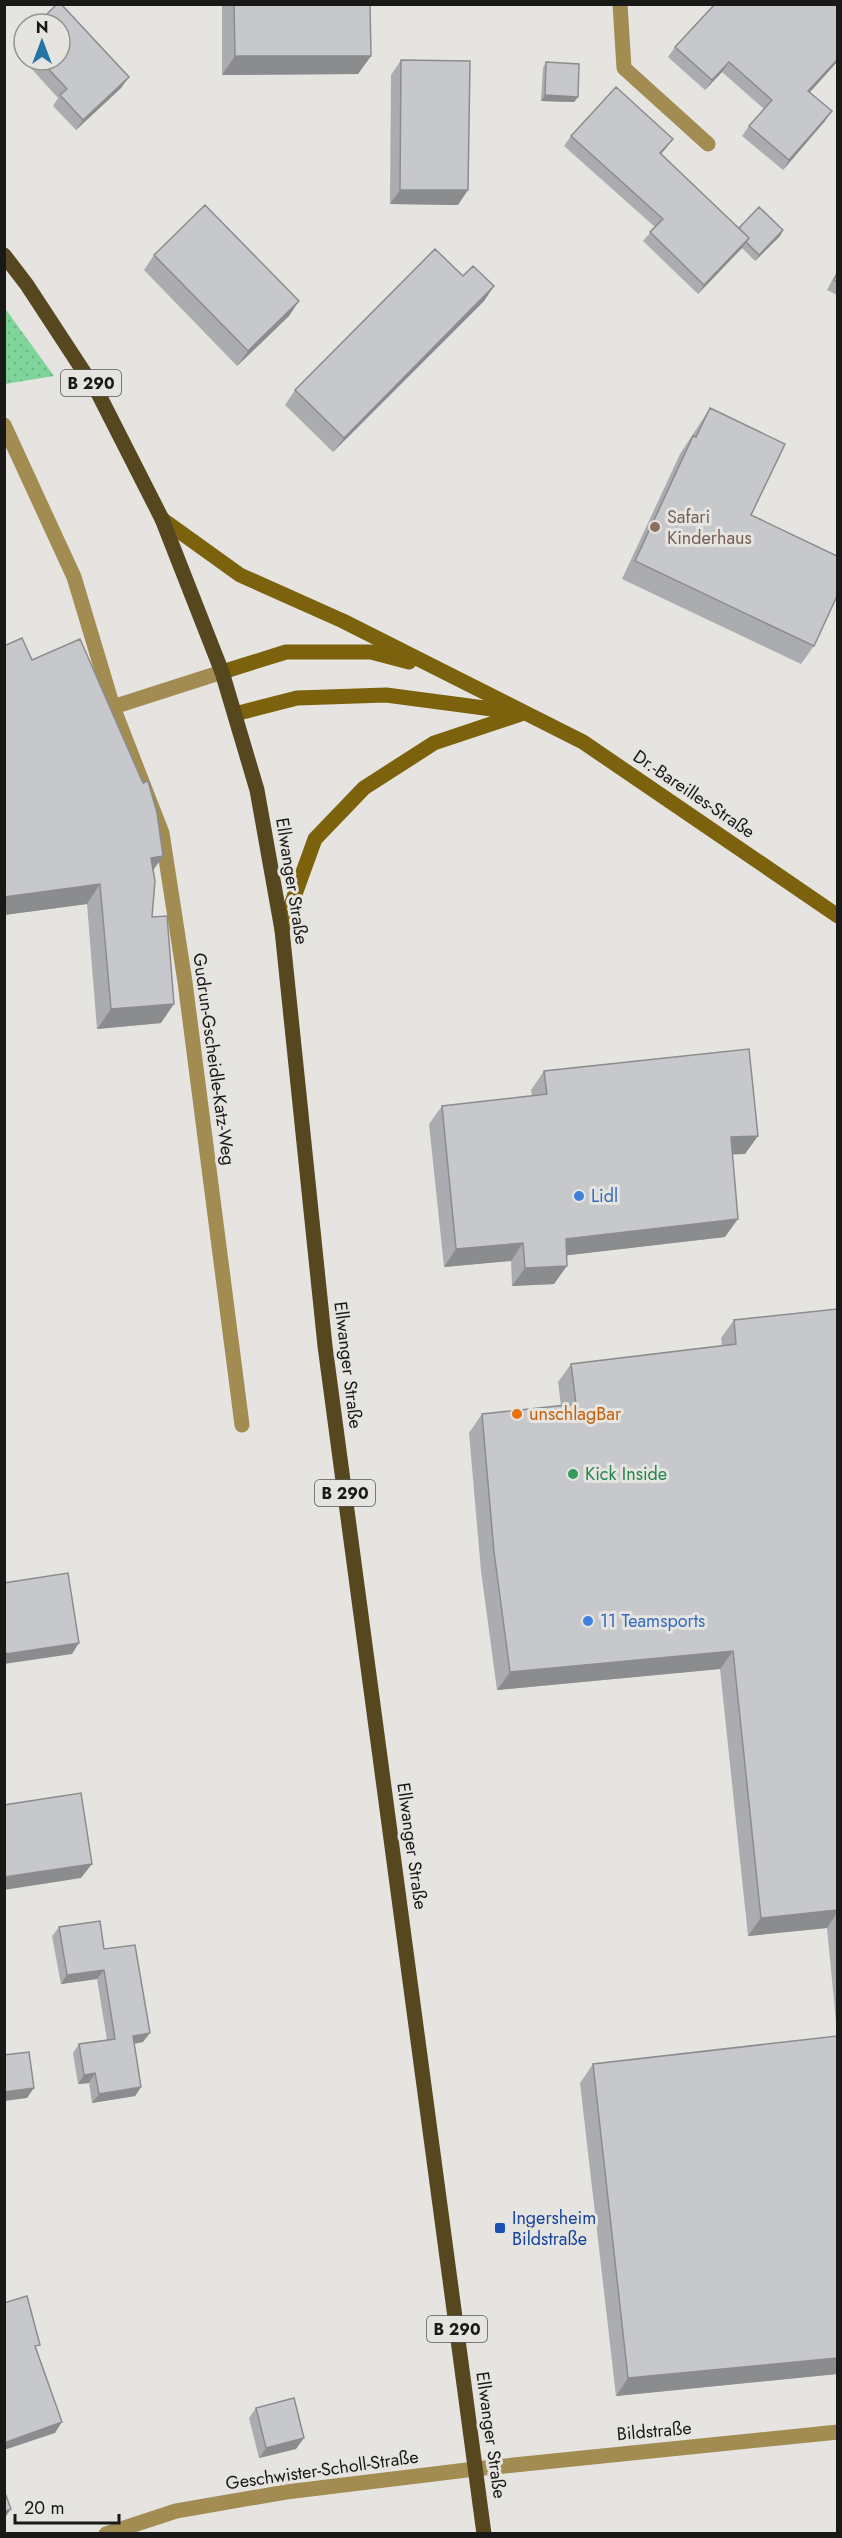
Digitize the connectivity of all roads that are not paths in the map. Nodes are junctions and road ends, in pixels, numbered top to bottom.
1 (620, 4) edge
2 (708, 144) dead end
3 (4, 255) edge
4 (4, 425) edge
5 (162, 519) junction
6 (441, 671) junction
7 (222, 672) junction
8 (113, 707) junction
9 (524, 713) junction
10 (235, 714) junction
11 (837, 916) edge
12 (282, 930) junction
13 (242, 1425) dead end
14 (837, 2432) edge
15 (475, 2469) junction
16 (106, 2534) edge
17 (484, 2534) edge

1 - 2 street
3 - 5 main road, Ellwanger Straße / B 290
4 - 8 street, Gudrun-Gscheidle-Katz-Weg
5 - 6 main road, Dr.-Bareilles-Straße
5 - 7 main road, Ellwanger Straße / B 290
6 - 7 main road, Dr.-Bareilles-Straße
6 - 9 main road, Dr.-Bareilles-Straße
7 - 8 street
7 - 10 main road, Ellwanger Straße / B 290
8 - 13 street, Gudrun-Gscheidle-Katz-Weg
9 - 10 main road, Dr.-Bareilles-Straße
9 - 11 main road, Dr.-Bareilles-Straße
9 - 12 main road
10 - 12 main road, Ellwanger Straße / B 290
12 - 15 main road, Ellwanger Straße / B 290
14 - 15 street, Bildstraße
15 - 16 street, Geschwister-Scholl-Straße
15 - 17 main road, Ellwanger Straße / B 290

